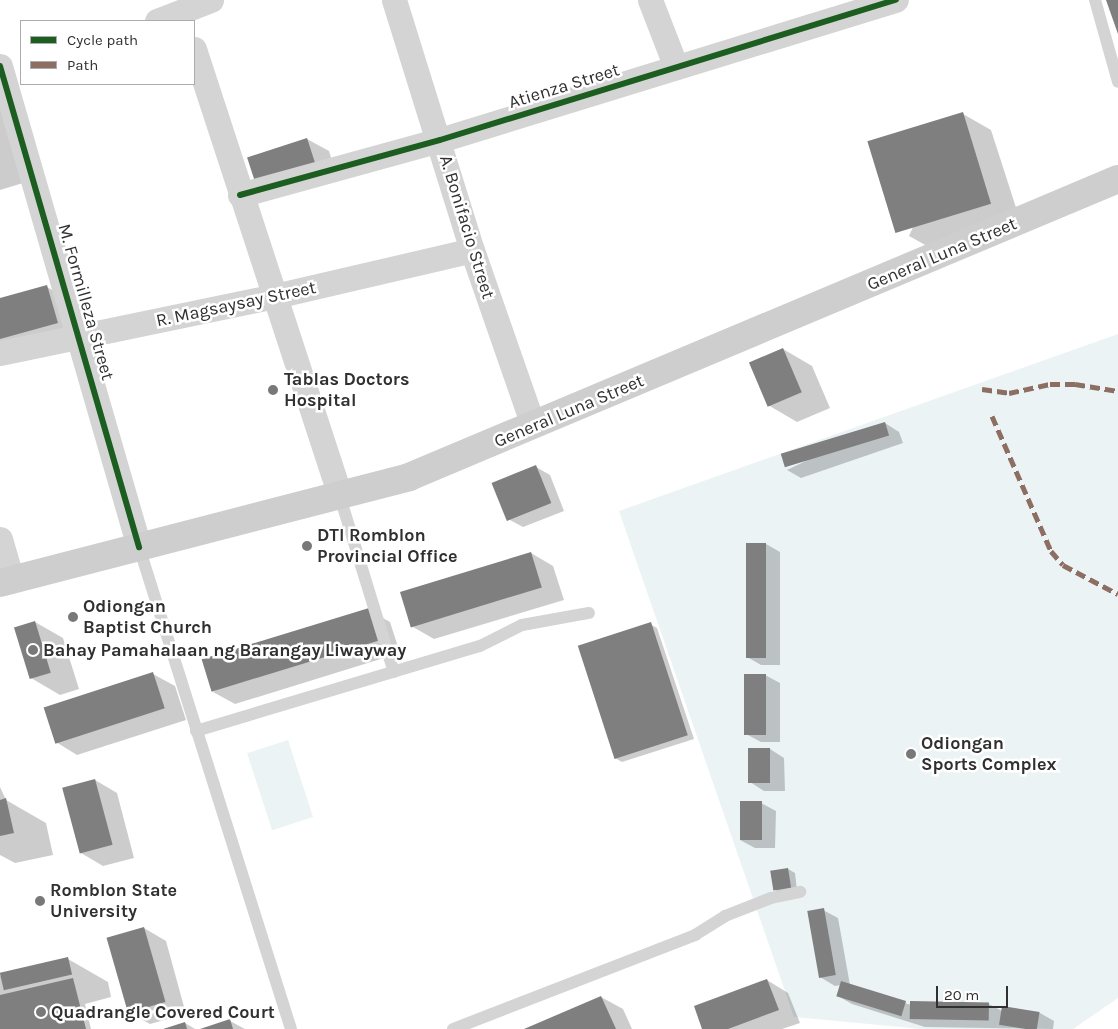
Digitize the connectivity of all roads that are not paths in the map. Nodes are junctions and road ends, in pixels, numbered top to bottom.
1 (211, 0) edge
2 (394, 0) edge
3 (650, 0) edge
4 (896, 0) edge
5 (1095, 0) edge
6 (182, 11) edge
7 (160, 20) edge
8 (195, 52) edge
9 (676, 67) junction
10 (6, 72) edge
11 (1118, 82) edge
12 (440, 140) junction
13 (1118, 179) edge
14 (240, 195) junction
15 (472, 250) junction
16 (275, 296) junction
17 (81, 337) junction
18 (0, 353) edge
19 (533, 425) junction
20 (340, 497) junction
21 (0, 539) edge
22 (139, 547) junction
23 (6, 582) edge
24 (589, 613) dead end
25 (394, 672) junction
26 (196, 732) junction
27 (800, 892) dead end
28 (291, 1029) edge
29 (453, 1029) edge

1 - 6 street
2 - 12 street, A. Bonifacio Street
3 - 9 street
4 - 9 street, Atienza Street
5 - 11 lane
6 - 7 street
8 - 14 street
9 - 12 street, Atienza Street
10 - 17 street, M. Formilleza Street
12 - 14 street, Atienza Street
12 - 15 street, A. Bonifacio Street
13 - 19 main road, General Luna Street
14 - 16 street
15 - 16 street, R. Magsaysay Street
15 - 19 street, A. Bonifacio Street
16 - 17 street, R. Magsaysay Street
16 - 20 street
17 - 18 street, R. Magsaysay Street
17 - 22 street, M. Formilleza Street
19 - 20 main road, General Luna Street
20 - 22 main road, General Luna Street
20 - 25 lane
21 - 23 street
22 - 23 main road, General Luna Street
22 - 26 lane
24 - 25 lane
25 - 26 lane
26 - 28 lane
27 - 29 lane

